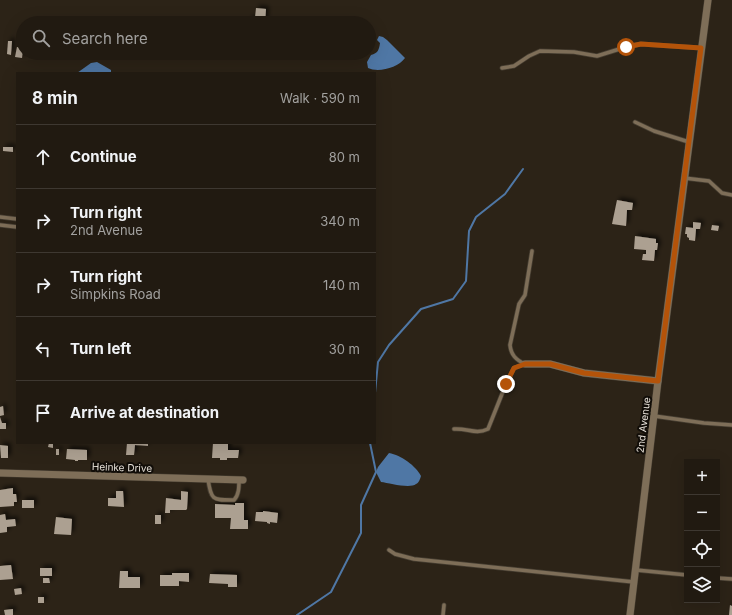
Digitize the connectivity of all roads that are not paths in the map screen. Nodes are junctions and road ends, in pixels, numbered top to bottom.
1 (708, 0) edge
2 (701, 48) junction
3 (502, 68) dead end
4 (635, 122) dead end
5 (689, 142) junction
6 (684, 178) junction
7 (732, 195) edge
8 (0, 217) edge
9 (16, 219) edge
10 (0, 225) edge
11 (16, 227) edge
12 (532, 251) dead end
13 (525, 364) junction
14 (658, 381) junction
15 (654, 416) junction
16 (732, 425) edge
17 (454, 429) dead end
18 (0, 473) edge
19 (208, 479) junction
20 (241, 480) joint
21 (389, 550) dead end
22 (636, 570) junction
23 (684, 575) edge
24 (720, 578) edge
25 (732, 579) edge
26 (634, 582) junction
27 (444, 605) dead end
28 (444, 615) edge
29 (630, 615) edge

1 - 2 street, 2nd Avenue
2 - 3 lane
2 - 5 street, 2nd Avenue
4 - 5 lane
5 - 6 street, 2nd Avenue
6 - 7 lane
6 - 14 street, 2nd Avenue
8 - 9 lane
10 - 11 lane
12 - 13 lane
13 - 14 street
13 - 17 lane
14 - 15 street, 2nd Avenue
15 - 16 lane
15 - 22 street, 2nd Avenue
18 - 19 street, Heinke Drive
19 - 20 street, Heinke Drive
19 - 20 lane
21 - 26 lane
22 - 23 lane
22 - 26 street, 2nd Avenue
24 - 25 lane
26 - 29 street, 2nd Avenue
27 - 28 lane

